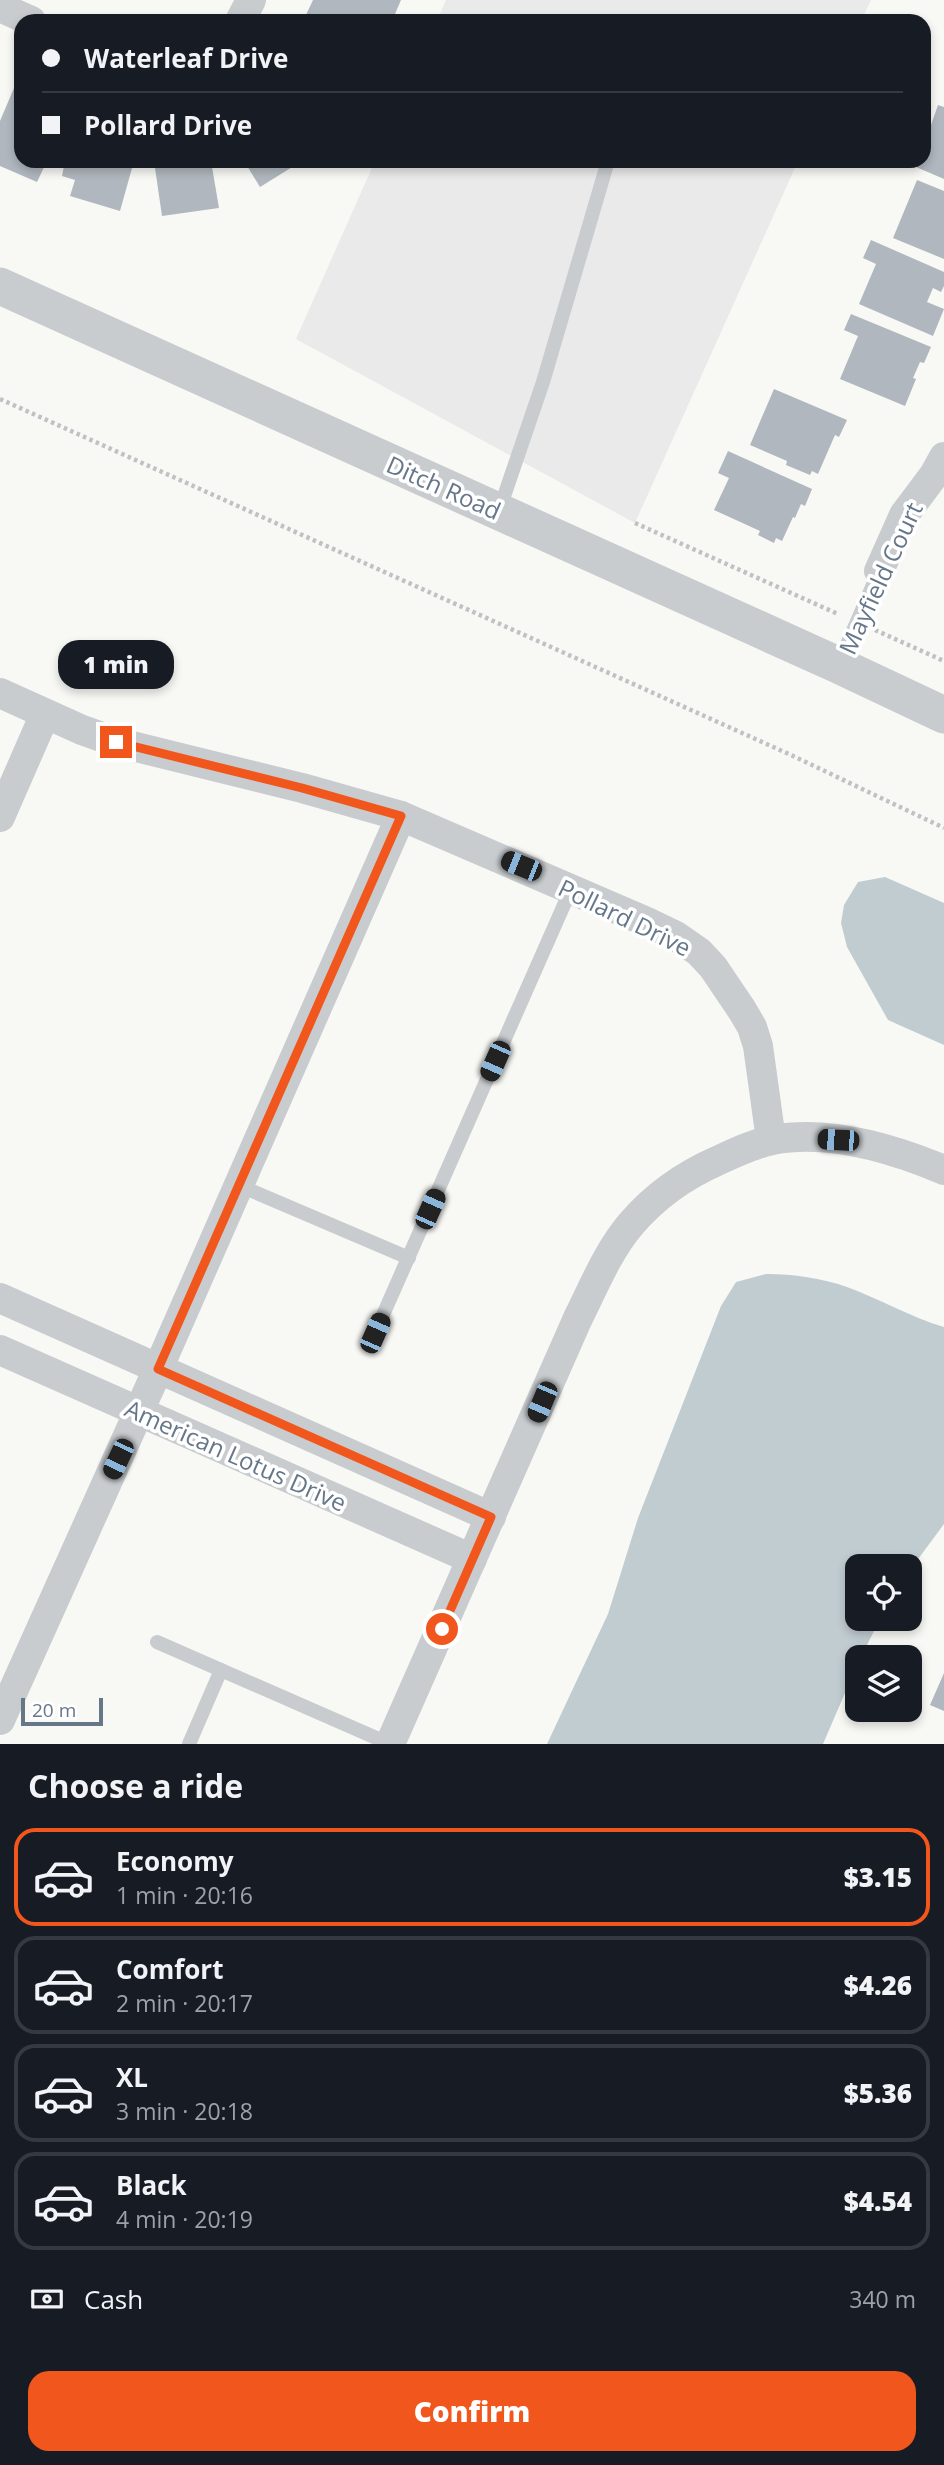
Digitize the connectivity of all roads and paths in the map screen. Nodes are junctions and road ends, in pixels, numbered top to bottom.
1 (606, 168) edge
2 (0, 286) edge
3 (0, 399) edge
4 (944, 457) edge
5 (499, 512) junction
6 (635, 523) dead end
7 (879, 571) joint
8 (857, 622) junction
9 (944, 661) edge
10 (838, 665) junction
11 (887, 688) junction
12 (0, 693) edge
13 (46, 713) junction
14 (944, 715) edge
15 (944, 725) edge
16 (401, 816) junction
17 (0, 817) edge
18 (944, 828) edge
19 (570, 889) junction
20 (771, 1140) junction
21 (944, 1170) edge
22 (238, 1185) junction
23 (409, 1258) junction
24 (0, 1298) edge
25 (375, 1333) dead end
26 (0, 1350) edge
27 (158, 1369) junction
28 (139, 1412) junction
29 (491, 1517) junction
30 (472, 1559) junction
31 (158, 1642) dead end
32 (221, 1670) junction
33 (0, 1720) edge
34 (189, 1744) edge
35 (390, 1744) edge

1 - 5 lane
2 - 5 street, Ditch Road
3 - 18 path
4 - 7 street, Mayfield Court
5 - 10 street, Ditch Road
6 - 8 path
7 - 8 lane, Mayfield Court
8 - 9 path
8 - 10 lane, Mayfield Court
10 - 11 street, Ditch Road
11 - 14 street, Ditch Road
11 - 15 street, Ditch Road
12 - 13 street, Pollard Drive
13 - 16 street, Pollard Drive
13 - 17 street
16 - 19 street, Pollard Drive
16 - 22 street
19 - 20 street, Pollard Drive
19 - 23 lane
20 - 21 street
20 - 29 street
22 - 23 lane
22 - 27 street
23 - 25 lane
24 - 27 street, American Lotus Drive
26 - 28 street, American Lotus Drive
27 - 28 street
27 - 29 street, American Lotus Drive
28 - 30 street, American Lotus Drive
28 - 33 street
29 - 30 street
30 - 35 street
31 - 32 lane
32 - 34 lane
32 - 35 lane

